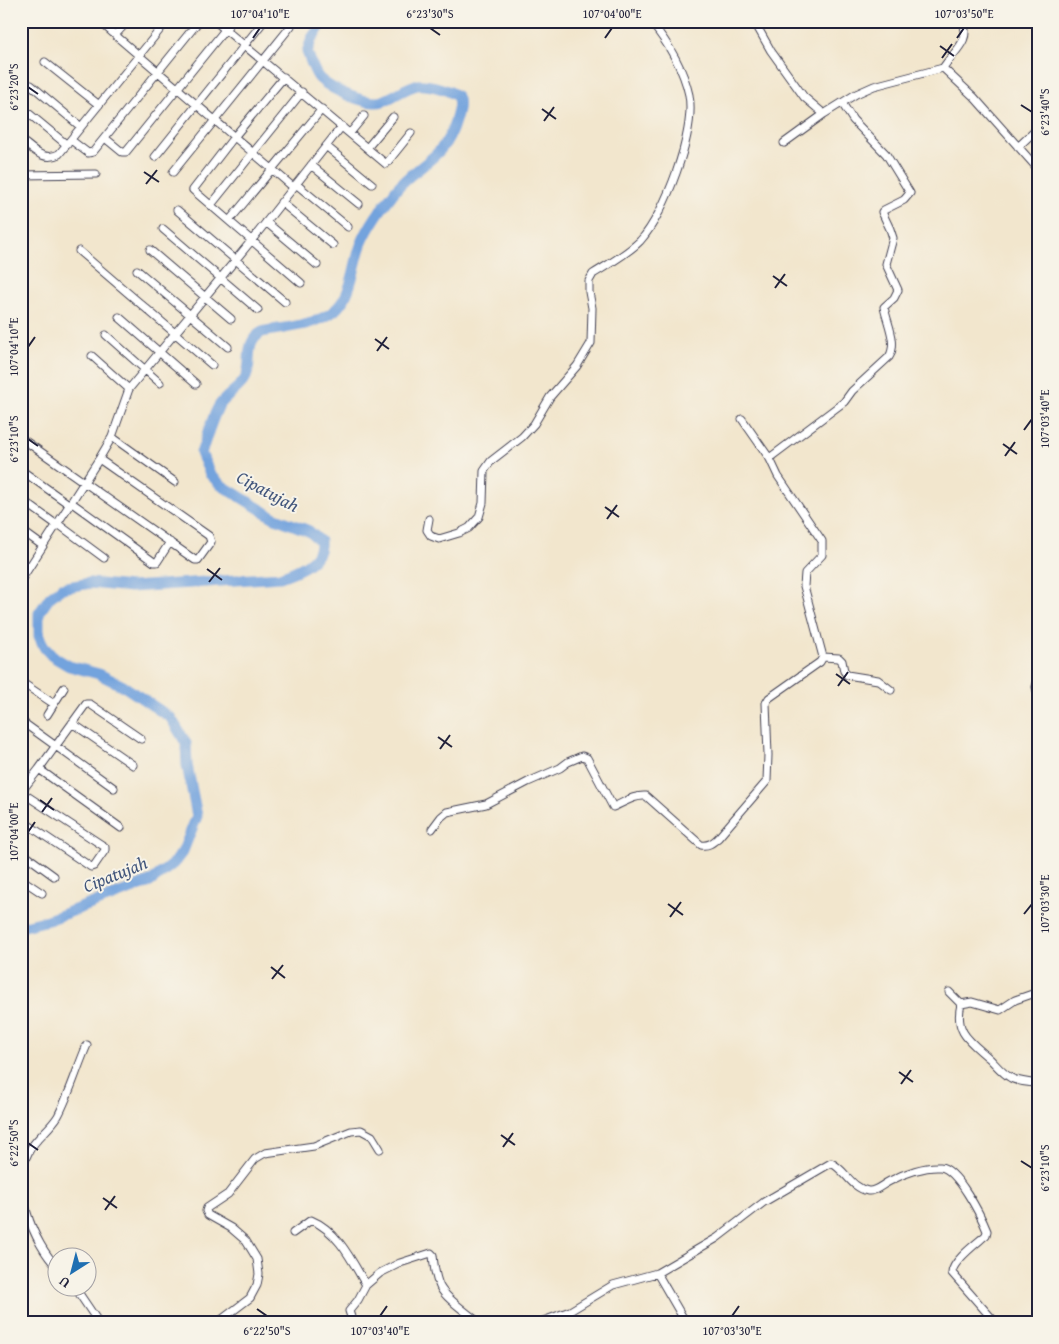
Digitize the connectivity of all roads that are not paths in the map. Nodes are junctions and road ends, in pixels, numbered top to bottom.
1 (106, 21) edge
2 (128, 21) edge
3 (168, 21) edge
4 (199, 21) edge
5 (215, 21) edge
6 (232, 21) edge
7 (264, 21) edge
8 (650, 21) edge
9 (754, 21) edge
10 (962, 21) edge
11 (291, 26) dead end
12 (225, 29) junction
13 (115, 35) junction
14 (245, 45) junction
15 (139, 56) junction
16 (264, 61) junction
17 (45, 62) dead end
18 (943, 68) junction
19 (158, 72) junction
20 (284, 77) junction
21 (31, 85) dead end
22 (177, 88) junction
23 (302, 92) junction
24 (842, 103) junction
25 (99, 105) junction
26 (196, 105) junction
27 (21, 107) edge
28 (322, 109) junction
29 (824, 114) junction
30 (364, 116) dead end
31 (393, 117) dead end
32 (215, 121) junction
33 (342, 126) junction
34 (81, 127) junction
35 (1038, 128) edge
36 (350, 133) junction
37 (411, 133) dead end
38 (234, 137) junction
39 (105, 138) junction
40 (21, 140) edge
41 (69, 142) junction
42 (784, 143) dead end
43 (25, 145) edge
44 (326, 146) junction
45 (1018, 147) junction
46 (367, 148) junction
47 (253, 153) junction
48 (155, 156) dead end
49 (311, 165) junction
50 (1037, 168) edge
51 (272, 169) junction
52 (173, 172) dead end
53 (96, 174) dead end
54 (21, 175) edge
55 (372, 184) dead end
56 (294, 185) junction
57 (282, 202) junction
58 (359, 204) dead end
59 (211, 205) junction
60 (177, 210) dead end
61 (229, 221) junction
62 (266, 222) junction
63 (348, 227) dead end
64 (163, 228) dead end
65 (252, 240) junction
66 (333, 246) dead end
67 (150, 250) dead end
68 (79, 251) dead end
69 (236, 260) junction
70 (318, 265) dead end
71 (137, 270) dead end
72 (221, 278) junction
73 (302, 283) dead end
74 (205, 297) junction
75 (285, 302) dead end
76 (258, 310) dead end
77 (190, 315) junction
78 (119, 317) dead end
79 (232, 319) dead end
80 (175, 333) junction
81 (106, 335) dead end
82 (228, 347) dead end
83 (159, 352) junction
84 (92, 356) dead end
85 (212, 365) dead end
86 (145, 370) junction
87 (160, 383) dead end
88 (196, 384) dead end
89 (129, 389) junction
90 (742, 419) dead end
91 (112, 437) junction
92 (21, 438) edge
93 (99, 459) junction
94 (770, 459) junction
95 (21, 470) edge
96 (84, 482) junction
97 (175, 482) dead end
98 (21, 500) edge
99 (71, 504) junction
100 (429, 519) dead end
101 (57, 525) junction
102 (21, 530) edge
103 (170, 542) junction
104 (43, 546) junction
105 (104, 558) dead end
106 (21, 562) edge
107 (29, 567) junction
108 (21, 580) edge
109 (823, 657) junction
110 (1038, 680) edge
111 (21, 682) edge
112 (64, 688) dead end
113 (891, 690) dead end
114 (1038, 696) edge
115 (54, 704) junction
116 (47, 715) dead end
117 (21, 721) edge
118 (72, 723) junction
119 (141, 739) dead end
120 (56, 746) junction
121 (133, 765) dead end
122 (39, 770) junction
123 (114, 788) dead end
124 (21, 820) edge
125 (121, 828) dead end
126 (432, 829) dead end
127 (21, 852) edge
128 (54, 876) dead end
129 (21, 880) edge
130 (42, 893) dead end
131 (949, 992) dead end
132 (1038, 992) edge
133 (962, 1004) junction
134 (87, 1045) dead end
135 (1038, 1084) edge
136 (380, 1150) dead end
137 (294, 1233) dead end
138 (48, 1256) edge
139 (657, 1274) junction
140 (366, 1285) junction
141 (81, 1296) edge
142 (99, 1323) edge
143 (217, 1323) edge
144 (349, 1323) edge
145 (479, 1323) edge
146 (538, 1323) edge
147 (686, 1323) edge
148 (996, 1323) edge

1 - 13 street
2 - 13 street
3 - 15 street
4 - 19 street
5 - 12 street
6 - 12 street
7 - 14 street
8 - 100 street
9 - 29 street
10 - 18 street
11 - 16 street
12 - 14 street
12 - 22 street
13 - 15 street
14 - 16 street
14 - 26 street
15 - 19 street
15 - 25 street
16 - 20 street
16 - 32 street
17 - 25 street
18 - 24 street
18 - 45 street
19 - 22 street
19 - 39 street
20 - 23 street
20 - 38 street
21 - 34 street
22 - 26 street
22 - 39 street
23 - 28 street
23 - 47 street
24 - 29 street
24 - 94 street
25 - 34 street
26 - 32 street
26 - 48 street
27 - 41 street
28 - 33 street
28 - 51 street
29 - 42 street
30 - 36 street
31 - 46 street
32 - 38 street
32 - 52 street
33 - 36 street
33 - 44 street
34 - 41 street
35 - 45 street
36 - 46 street
37 - 46 street
38 - 47 street
38 - 59 street
39 - 41 street
40 - 43 street
41 - 43 street
44 - 49 street
44 - 55 street
45 - 50 street
47 - 51 street
47 - 59 street
49 - 56 street
49 - 58 street
51 - 56 street
51 - 61 street
53 - 54 street
56 - 57 street
56 - 63 street
57 - 62 street
57 - 66 street
59 - 61 street
60 - 69 street
61 - 65 street
62 - 65 street
62 - 70 street
64 - 72 street
65 - 69 street
65 - 73 street
67 - 74 street
68 - 80 street
69 - 72 street
69 - 75 street
71 - 77 street
72 - 74 street
72 - 76 street
74 - 77 street
74 - 79 street
77 - 80 street
77 - 82 street
78 - 83 street
80 - 83 street
80 - 85 street
81 - 86 street
83 - 86 street
83 - 88 street
84 - 89 street
86 - 87 street
86 - 89 street
89 - 91 street
90 - 94 street
91 - 93 street
91 - 97 street
92 - 96 street
93 - 96 street
93 - 103 street
94 - 109 street
95 - 99 street
96 - 99 street
96 - 103 street
98 - 101 street
99 - 101 street
99 - 103 street
101 - 104 street
101 - 105 street
102 - 104 street
104 - 107 street
106 - 107 street
107 - 108 street
109 - 113 street
109 - 126 street
110 - 114 street
111 - 115 street
112 - 115 street
115 - 116 street
117 - 120 street
118 - 119 street
118 - 120 street
118 - 121 street
120 - 122 street
120 - 123 street
122 - 124 street
122 - 125 street
127 - 128 street
129 - 130 street
131 - 133 street
132 - 133 street
133 - 135 street
134 - 138 street
136 - 143 street
137 - 140 street
139 - 146 street
139 - 147 street
139 - 148 street
140 - 144 street
140 - 145 street
141 - 142 street

